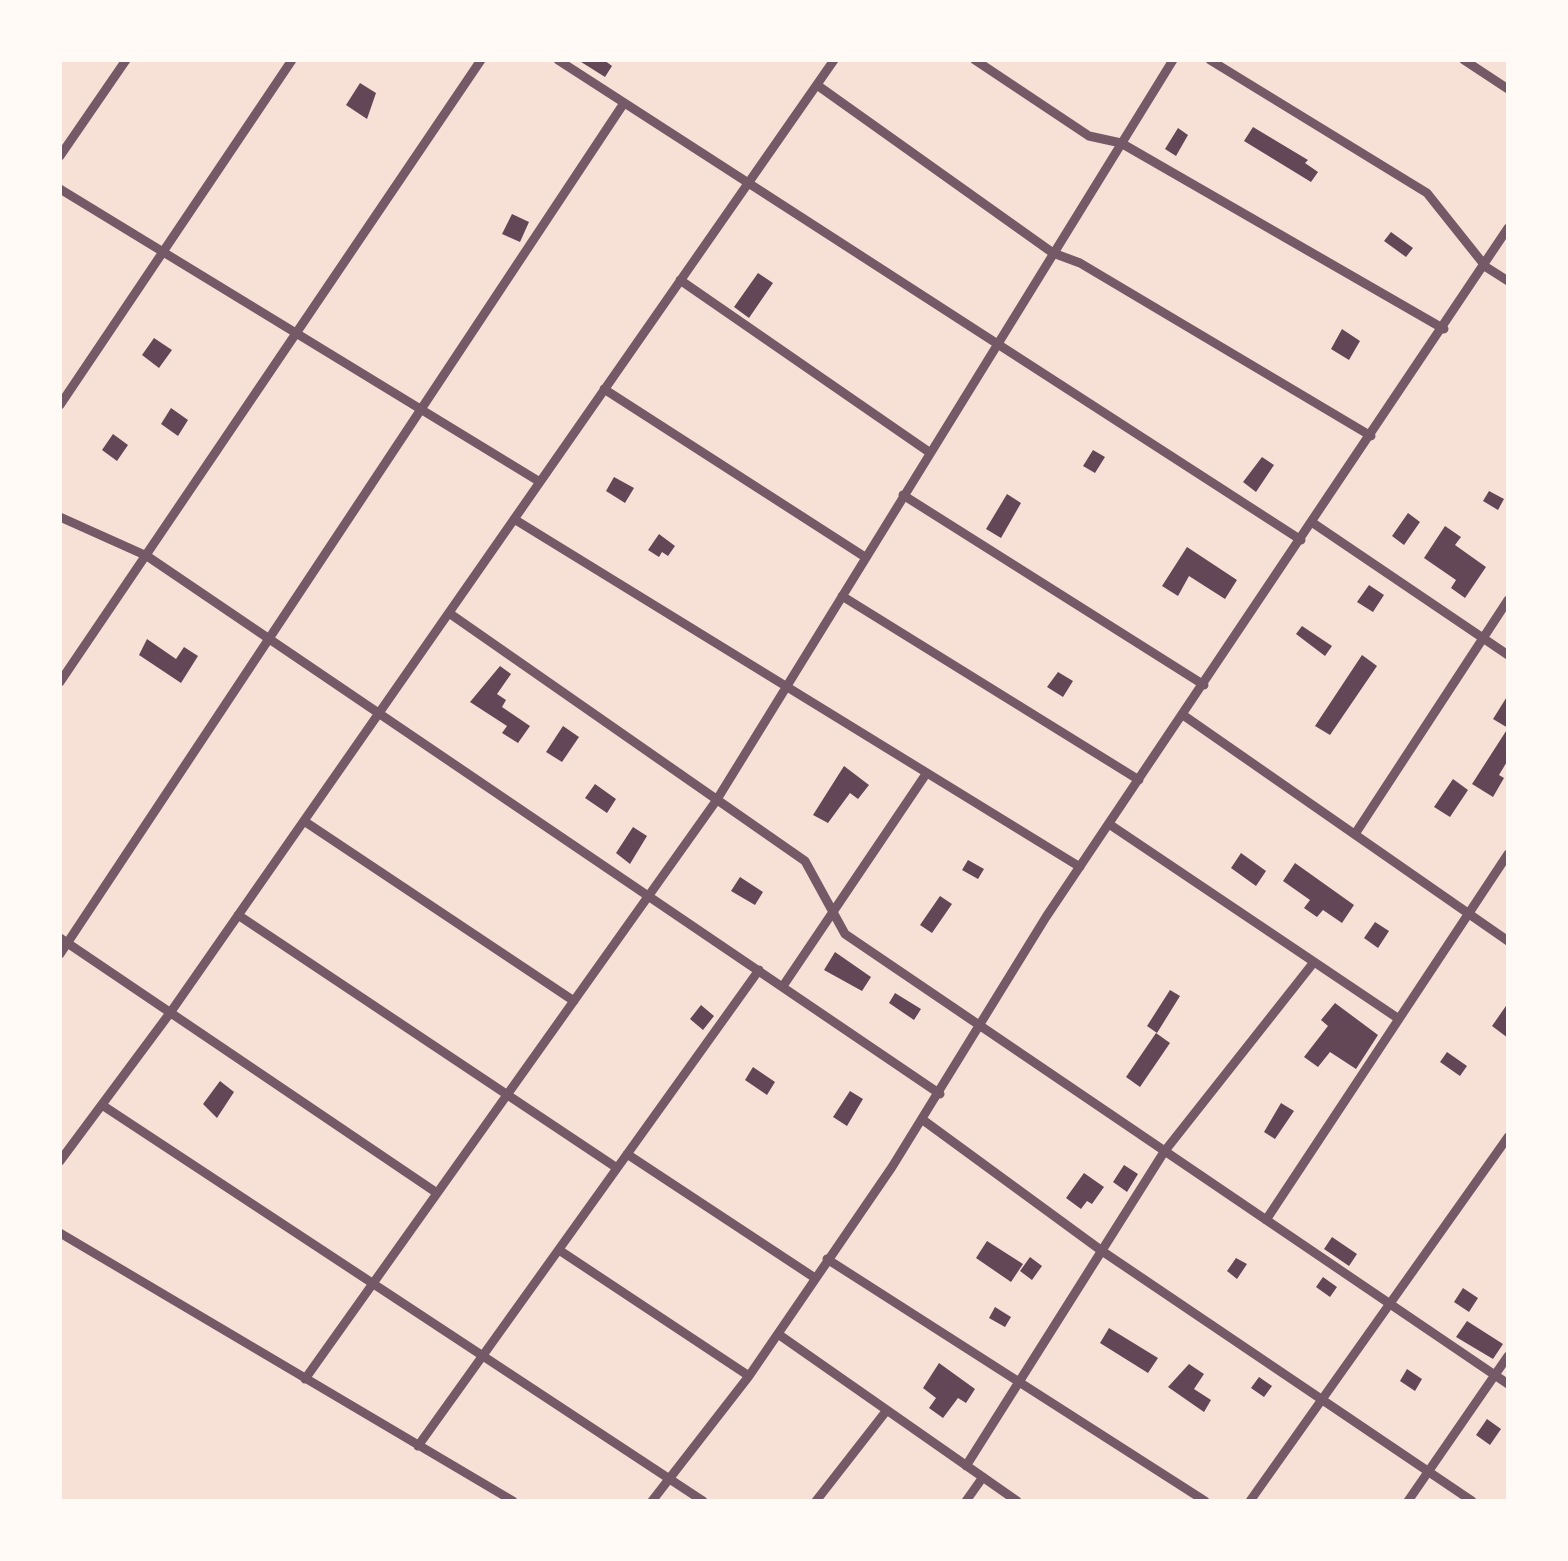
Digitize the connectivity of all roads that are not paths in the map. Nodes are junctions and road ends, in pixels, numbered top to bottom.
1 (126, 60) edge
2 (292, 60) edge
3 (481, 60) edge
4 (558, 60) edge
5 (834, 60) edge
6 (975, 60) edge
7 (1173, 60) edge
8 (1210, 60) edge
9 (1464, 60) edge
10 (817, 85) junction
11 (1508, 89) edge
12 (624, 102) junction
13 (1121, 143) junction
14 (60, 156) edge
15 (748, 183) junction
16 (60, 188) edge
17 (1508, 228) edge
18 (163, 252) junction
19 (1052, 253) junction
20 (1486, 266) junction
21 (680, 280) junction
22 (1508, 281) edge
23 (1444, 329) junction
24 (296, 333) junction
25 (996, 343) junction
26 (604, 389) junction
27 (60, 405) edge
28 (421, 409) junction
29 (1372, 436) junction
30 (929, 452) junction
31 (540, 482) junction
32 (903, 495) junction
33 (60, 517) edge
34 (514, 519) junction
35 (1313, 522) junction
36 (1302, 540) junction
37 (147, 556) junction
38 (865, 557) junction
39 (842, 596) junction
40 (1508, 600) edge
41 (449, 613) junction
42 (269, 638) junction
43 (1483, 638) junction
44 (1508, 655) edge
45 (60, 682) edge
46 (1204, 684) junction
47 (785, 688) junction
48 (379, 713) junction
49 (1183, 715) junction
50 (926, 774) junction
51 (1139, 780) junction
52 (716, 801) junction
53 (304, 821) junction
54 (1109, 824) junction
55 (1354, 834) junction
56 (1508, 854) edge
57 (1080, 866) junction
58 (649, 896) junction
59 (833, 912) junction
60 (1469, 913) junction
61 (238, 915) junction
62 (1508, 940) edge
63 (64, 941) edge
64 (60, 954) edge
65 (1314, 962) junction
66 (758, 970) junction
67 (783, 986) junction
68 (574, 1001) junction
69 (170, 1013) junction
70 (1399, 1019) junction
71 (980, 1028) junction
72 (940, 1094) junction
73 (507, 1095) junction
74 (102, 1105) junction
75 (923, 1120) junction
76 (1508, 1136) edge
77 (1164, 1152) junction
78 (628, 1154) junction
79 (60, 1161) edge
80 (617, 1168) junction
81 (437, 1194) junction
82 (1266, 1220) junction
83 (60, 1233) edge
84 (559, 1250) junction
85 (1102, 1250) junction
86 (827, 1259) junction
87 (815, 1278) junction
88 (374, 1283) junction
89 (1388, 1302) junction
90 (778, 1334) junction
91 (483, 1355) junction
92 (1508, 1356) edge
93 (1494, 1375) junction
94 (749, 1376) junction
95 (305, 1379) junction
96 (1019, 1382) junction
97 (1508, 1384) edge
98 (1320, 1398) junction
99 (886, 1410) junction
100 (418, 1446) junction
101 (966, 1466) junction
102 (1428, 1472) junction
103 (982, 1477) junction
104 (670, 1478) junction
105 (513, 1501) edge
106 (652, 1501) edge
107 (703, 1501) edge
108 (816, 1501) edge
109 (966, 1501) edge
110 (1017, 1501) edge
111 (1206, 1501) edge
112 (1250, 1501) edge
113 (1408, 1501) edge
114 (1472, 1501) edge

1 - 14 street
2 - 18 street
3 - 24 street
4 - 12 street
5 - 10 street
6 - 13 street
7 - 13 street
8 - 20 street
9 - 11 street
10 - 15 street
10 - 19 street
12 - 15 street
12 - 28 street
13 - 19 street
13 - 23 street
15 - 21 street
15 - 25 street
16 - 18 street
17 - 20 street
18 - 24 street
18 - 27 street
19 - 25 street
19 - 29 street
20 - 22 street
20 - 23 street
21 - 26 street
21 - 30 street
23 - 29 street
24 - 28 street
24 - 37 street
25 - 30 street
25 - 36 street
26 - 31 street
26 - 38 street
28 - 31 street
28 - 42 street
29 - 35 street
30 - 32 street
31 - 34 street
32 - 38 street
32 - 46 street
33 - 37 street
34 - 41 street
34 - 47 street
35 - 36 street
35 - 43 street
36 - 46 street
37 - 42 street
37 - 45 street
38 - 39 street
39 - 47 street
39 - 51 street
40 - 43 street
41 - 48 street
41 - 52 street
42 - 48 street
42 - 63 street
43 - 44 street
43 - 55 street
46 - 49 street
47 - 50 street
47 - 52 street
48 - 53 street
48 - 58 street
49 - 51 street
49 - 55 street
50 - 57 street
50 - 59 street
51 - 54 street
52 - 58 street
52 - 59 street
53 - 61 street
53 - 68 street
54 - 57 street
54 - 65 street
55 - 60 street
56 - 60 street
57 - 71 street
58 - 66 street
58 - 68 street
59 - 67 street
59 - 71 street
60 - 62 street
60 - 70 street
61 - 69 street
61 - 73 street
63 - 64 street
63 - 69 street
65 - 70 street
65 - 77 street
66 - 67 street
66 - 78 street
67 - 72 street
68 - 73 street
69 - 74 street
69 - 81 street
70 - 82 street
71 - 72 street
71 - 77 street
72 - 75 street
73 - 80 street
73 - 81 street
74 - 79 street
74 - 88 street
75 - 85 street
75 - 86 street
76 - 89 street
77 - 82 street
77 - 85 street
78 - 80 street
78 - 87 street
80 - 84 street
81 - 88 street
82 - 89 street
83 - 95 street
84 - 91 street
84 - 94 street
85 - 96 street
85 - 98 street
86 - 87 street
86 - 96 street
87 - 90 street
88 - 91 street
88 - 95 street
89 - 93 street
89 - 98 street
90 - 94 street
90 - 99 street
91 - 100 street
91 - 104 street
92 - 93 street
93 - 97 street
93 - 102 street
94 - 104 street
95 - 100 street
96 - 101 street
96 - 111 street
98 - 102 street
98 - 112 street
99 - 101 street
99 - 108 street
100 - 105 street
101 - 103 street
102 - 113 street
102 - 114 street
103 - 109 street
103 - 110 street
104 - 106 street
104 - 107 street

